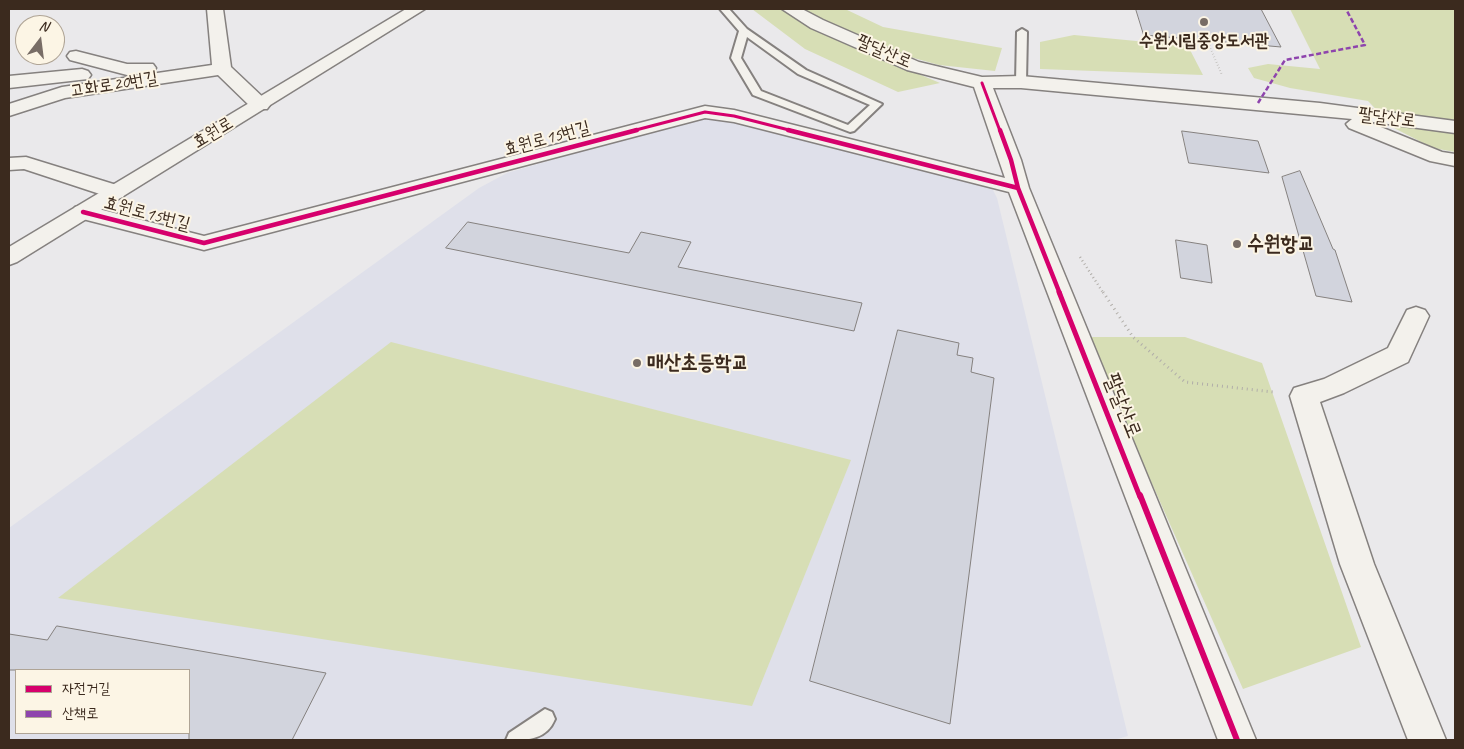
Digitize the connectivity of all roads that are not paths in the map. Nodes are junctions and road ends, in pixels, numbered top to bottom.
1 (215, 9) edge
2 (418, 9) edge
3 (724, 9) edge
4 (790, 9) edge
5 (744, 31) junction
6 (1022, 32) dead end
7 (76, 56) dead end
8 (221, 63) junction
9 (128, 70) junction
10 (9, 82) edge
11 (1020, 82) junction
12 (982, 83) junction
13 (260, 105) junction
14 (1320, 109) junction
15 (9, 110) edge
16 (1455, 127) edge
17 (1455, 160) edge
18 (9, 164) edge
19 (1018, 188) junction
20 (115, 192) junction
21 (84, 212) junction
22 (9, 258) edge
23 (1416, 316) dead end
24 (545, 719) dead end
25 (516, 740) edge
26 (1238, 740) edge
27 (1427, 740) edge

1 - 8 street
2 - 13 street, 효원로
3 - 5 lane
4 - 12 street, 팔달산로
5 - 5 lane
6 - 11 lane
7 - 9 street
8 - 9 street, 고화로20번길
8 - 13 street
8 - 15 street, 고화로20번길
9 - 10 street, 고화로20번길
11 - 12 street, 팔달산로
11 - 14 street, 팔달산로
12 - 19 street, 팔달산로
13 - 20 street, 효원로
14 - 16 street, 팔달산로
14 - 17 street, 팔달산로
18 - 20 street
19 - 21 street, 효원로15번길
19 - 26 street, 팔달산로
20 - 21 street, 효원로
21 - 22 street, 효원로
23 - 27 street
24 - 25 lane

